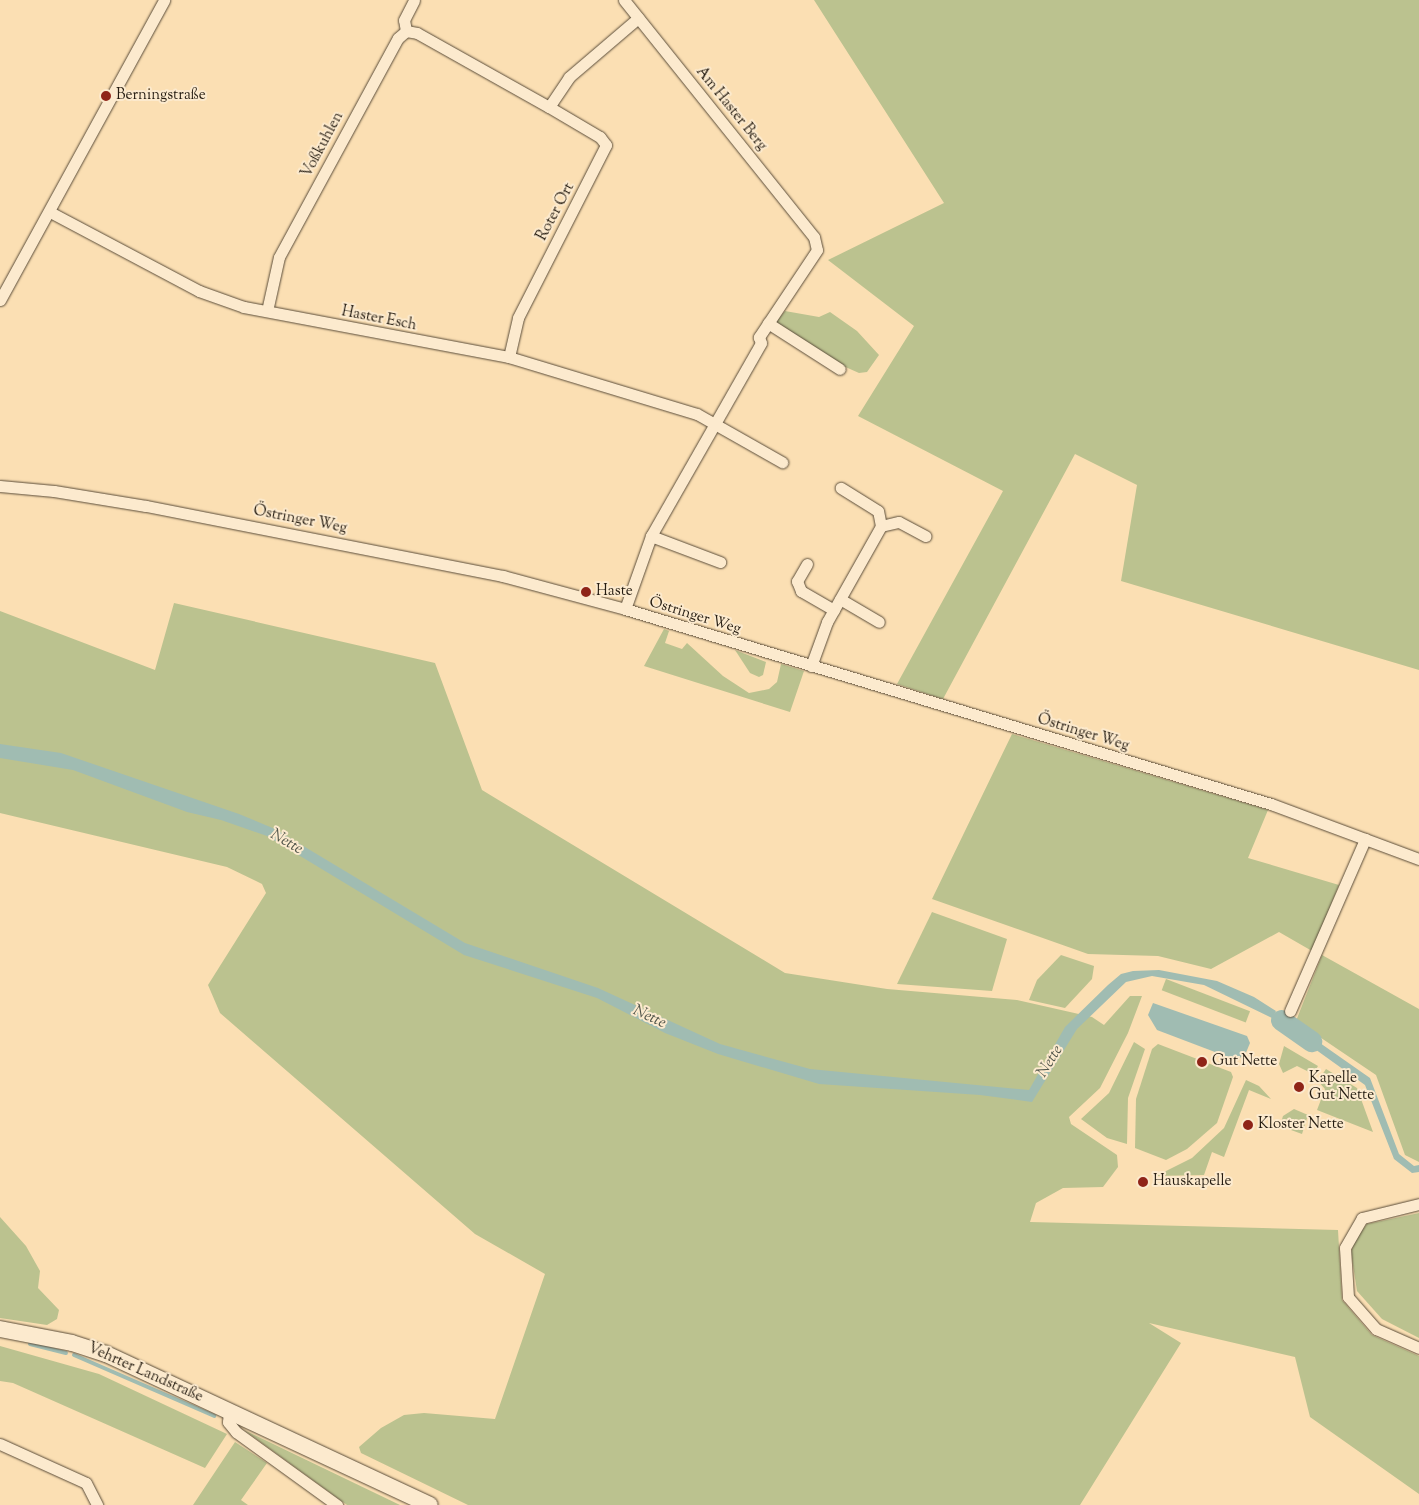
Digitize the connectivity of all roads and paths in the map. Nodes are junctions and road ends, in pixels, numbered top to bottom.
1 (164, 0) edge
2 (414, 0) edge
3 (624, 0) edge
4 (638, 18) junction
5 (406, 31) junction
6 (549, 106) junction
7 (50, 212) junction
8 (0, 300) edge
9 (267, 311) junction
10 (768, 322) junction
11 (509, 357) junction
12 (840, 369) dead end
13 (714, 422) junction
14 (782, 462) dead end
15 (0, 486) edge
16 (840, 488) dead end
17 (881, 526) junction
18 (651, 536) junction
19 (924, 536) dead end
20 (720, 562) dead end
21 (807, 564) dead end
22 (840, 599) junction
23 (625, 609) junction
24 (834, 610) junction
25 (879, 622) dead end
26 (811, 666) junction
27 (1366, 839) junction
28 (1419, 859) edge
29 (1290, 1010) dead end
30 (1419, 1204) edge
31 (0, 1329) edge
32 (1419, 1348) edge
33 (229, 1411) junction
34 (0, 1444) edge
35 (97, 1505) edge
36 (337, 1505) edge
37 (430, 1505) edge

1 - 7 street
2 - 5 street, Voßkuhlen
3 - 4 street, Am Haster Berg
4 - 6 street
4 - 10 street, Am Haster Berg
5 - 6 street, Roter Ort
5 - 9 street, Voßkuhlen
6 - 11 street, Roter Ort
7 - 8 street
7 - 9 street, Haster Esch
9 - 11 street, Haster Esch
10 - 12 street
10 - 13 street
11 - 13 street, Haster Esch
13 - 14 street, Haster Esch
13 - 18 street
15 - 23 street, Östringer Weg
16 - 17 street
17 - 19 street
17 - 22 street
18 - 20 street
18 - 23 street
21 - 24 street
22 - 24 street
22 - 25 street
23 - 26 street, Östringer Weg
24 - 26 street
26 - 27 street, Östringer Weg
27 - 28 street, Östringer Weg
27 - 29 street
30 - 32 street
31 - 33 main road, Vehrter Landstraße
33 - 36 street
33 - 37 main road, Vehrter Landstraße
34 - 35 street

